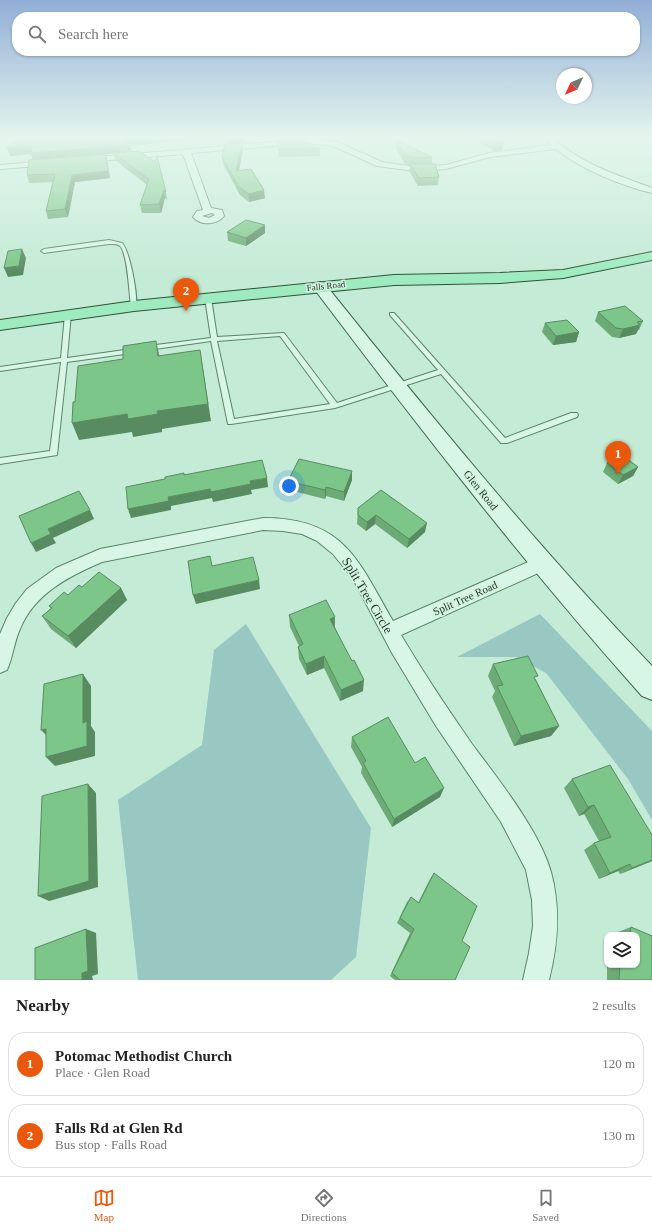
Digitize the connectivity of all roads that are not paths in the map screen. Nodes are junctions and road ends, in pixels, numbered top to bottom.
1 (198, 184) edge
2 (634, 184) edge
3 (652, 191) edge
4 (208, 210) dead end
5 (44, 251) dead end
6 (652, 256) edge
7 (320, 286) junction
8 (208, 298) junction
9 (134, 306) junction
10 (68, 314) junction
11 (392, 314) dead end
12 (0, 325) edge
13 (214, 339) junction
14 (64, 360) junction
15 (0, 369) edge
16 (442, 371) junction
17 (396, 386) junction
18 (335, 406) junction
19 (574, 415) dead end
20 (0, 461) edge
21 (541, 564) junction
22 (390, 631) junction
23 (0, 664) edge
24 (652, 686) edge
25 (536, 980) edge

1 - 4 street
2 - 3 street
5 - 9 lane
6 - 7 main road, Falls Road
7 - 8 main road, Falls Road
7 - 17 main road, Glen Road
8 - 9 main road, Falls Road
8 - 13 lane
9 - 10 main road, Falls Road
10 - 12 main road, Falls Road
10 - 14 lane
11 - 16 lane
13 - 14 lane
13 - 18 lane
13 - 18 lane
14 - 15 lane
14 - 20 lane
16 - 17 lane
16 - 19 lane
17 - 18 lane
17 - 21 main road, Glen Road
21 - 22 street, Split Tree Road
21 - 24 main road, Glen Road
22 - 23 street, Split Tree Circle
22 - 25 street, Split Tree Circle

